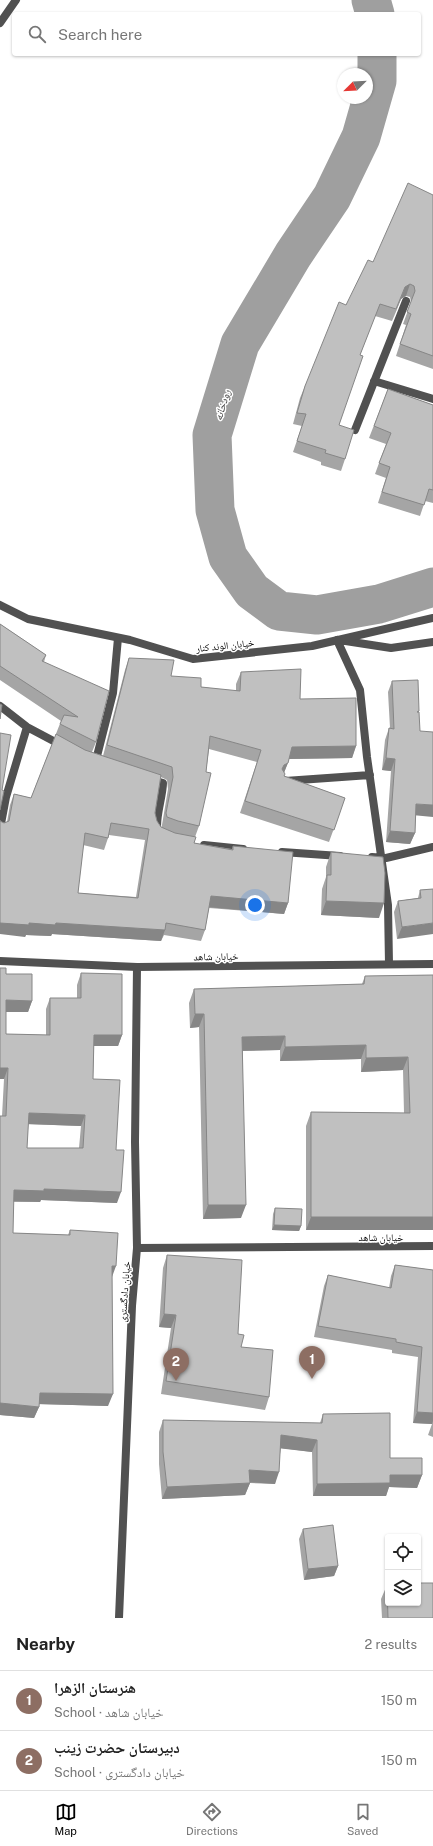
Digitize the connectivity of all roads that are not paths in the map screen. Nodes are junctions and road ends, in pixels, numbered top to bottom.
1 (16, 0) edge
2 (0, 23) edge
3 (406, 301) dead end
4 (374, 381) junction
5 (433, 399) edge
6 (355, 430) edge
7 (0, 605) edge
8 (433, 618) edge
9 (118, 638) junction
10 (337, 640) junction
11 (433, 642) edge
12 (0, 706) edge
13 (27, 727) junction
14 (70, 749) edge
15 (104, 763) edge
16 (370, 775) junction
17 (141, 776) edge
18 (283, 781) edge
19 (1, 820) edge
20 (0, 829) edge
21 (164, 836) edge
22 (195, 844) edge
23 (433, 847) edge
24 (252, 851) edge
25 (275, 852) edge
26 (349, 856) edge
27 (362, 857) edge
28 (382, 857) junction
29 (0, 961) edge
30 (389, 964) junction
31 (433, 964) edge
32 (137, 967) junction
33 (433, 1246) edge
34 (137, 1248) junction
35 (119, 1618) edge

1 - 2 street
3 - 4 street
4 - 5 street
4 - 6 street
7 - 9 street, خیابان الوند کنار
8 - 10 street, خیابان الوند کنار
9 - 10 street, خیابان الوند کنار
9 - 15 street
10 - 11 street
10 - 16 street
12 - 13 street
13 - 14 street
13 - 19 street
16 - 18 street
16 - 28 street
17 - 21 street
19 - 20 street
22 - 24 street
23 - 28 street
25 - 26 street
27 - 28 street
28 - 30 street
29 - 32 street, خیابان شاهد
30 - 31 street, خیابان شاهد
30 - 32 street, خیابان شاهد
32 - 34 street, خیابان دادگستری
33 - 34 street, خیابان شاهد
34 - 35 street, خیابان دادگستری

